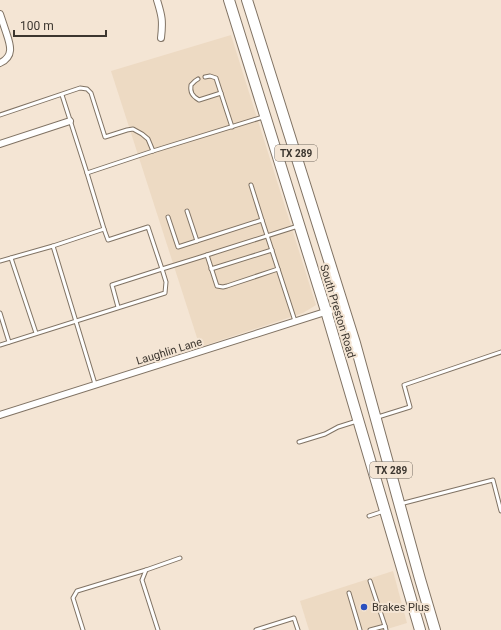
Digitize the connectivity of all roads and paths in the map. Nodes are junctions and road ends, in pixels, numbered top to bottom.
1 (157, 0) edge
2 (228, 0) edge
3 (247, 0) edge
4 (0, 14) edge
5 (160, 38) dead end
6 (0, 63) edge
7 (205, 77) dead end
8 (198, 80) dead end
9 (221, 93) junction
10 (62, 95) junction
11 (0, 115) edge
12 (265, 117) junction
13 (70, 121) junction
14 (232, 127) junction
15 (0, 144) edge
16 (152, 151) junction
17 (87, 173) junction
18 (251, 185) dead end
19 (186, 211) dead end
20 (168, 217) dead end
21 (262, 220) junction
22 (300, 226) junction
23 (104, 229) junction
24 (267, 236) junction
25 (197, 241) junction
26 (53, 246) junction
27 (272, 250) junction
28 (206, 255) junction
29 (11, 258) junction
30 (0, 261) edge
31 (162, 269) junction
32 (211, 269) junction
33 (278, 269) junction
34 (344, 306) junction
35 (118, 307) junction
36 (326, 311) junction
37 (0, 313) edge
38 (76, 320) junction
39 (295, 321) junction
40 (36, 333) junction
41 (9, 342) junction
42 (0, 345) edge
43 (501, 352) edge
44 (95, 384) junction
45 (0, 415) edge
46 (376, 417) junction
47 (358, 420) junction
48 (299, 442) dead end
49 (400, 504) junction
50 (385, 511) junction
51 (501, 511) edge
52 (369, 516) dead end
53 (180, 558) dead end
54 (146, 570) junction
55 (370, 581) dead end
56 (349, 593) dead end
57 (384, 626) junction
58 (83, 630) edge
59 (158, 630) edge
60 (256, 630) edge
61 (298, 630) edge
62 (360, 630) edge
63 (370, 630) edge
64 (386, 630) edge
65 (420, 630) edge
66 (435, 630) edge

1 - 5 street
2 - 12 main road, South Preston Road / TX 289
3 - 34 main road, South Preston Road / TX 289
4 - 6 street
7 - 9 lane
8 - 9 lane
9 - 14 lane
10 - 11 lane
10 - 13 lane
10 - 16 lane
12 - 14 lane
12 - 22 main road, South Preston Road / TX 289
13 - 15 street
13 - 17 lane
14 - 16 lane
16 - 17 lane
17 - 23 lane
18 - 21 lane
19 - 25 lane
20 - 25 lane
21 - 24 lane
21 - 25 lane
22 - 24 lane
22 - 36 main road, South Preston Road / TX 289
23 - 26 lane
23 - 31 lane
24 - 27 lane
24 - 28 lane
26 - 29 lane
26 - 38 lane
27 - 32 lane
27 - 33 lane
28 - 31 lane
28 - 32 lane
29 - 30 lane
29 - 40 lane
31 - 35 lane
31 - 35 lane
32 - 33 lane
33 - 39 lane
34 - 36 street, Laughlin Lane
34 - 46 main road, South Preston Road / TX 289
35 - 38 lane
36 - 39 street, Laughlin Lane
36 - 47 main road, South Preston Road / TX 289
37 - 41 lane
38 - 40 lane
38 - 44 lane
39 - 44 street, Laughlin Lane
40 - 41 lane
41 - 42 lane
43 - 46 lane
44 - 45 street, Laughlin Lane
46 - 49 main road, South Preston Road / TX 289
47 - 48 lane
47 - 50 main road, South Preston Road / TX 289
49 - 51 lane
49 - 66 main road, South Preston Road / TX 289
50 - 52 lane
50 - 65 main road, South Preston Road / TX 289
53 - 54 lane
54 - 58 lane
54 - 59 lane
55 - 57 lane
56 - 62 lane
57 - 63 lane
57 - 64 lane
60 - 61 lane

